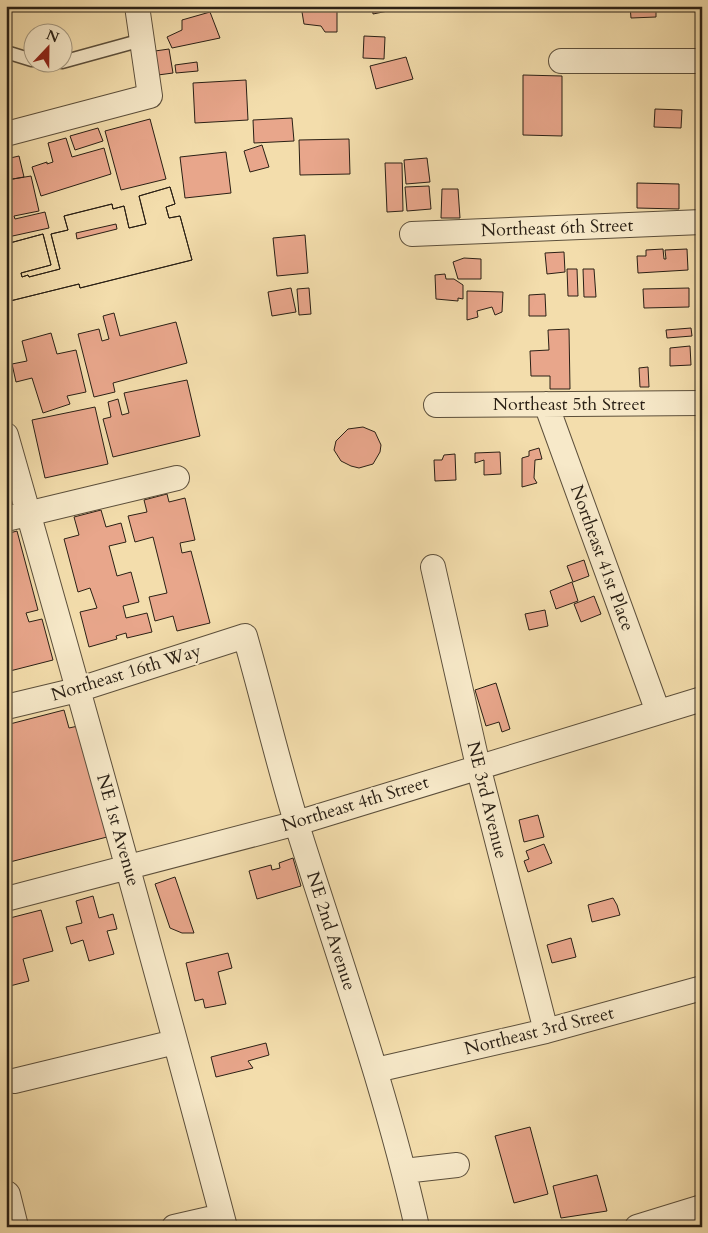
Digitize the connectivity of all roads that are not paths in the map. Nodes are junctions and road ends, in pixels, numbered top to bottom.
1 (137, 6) edge
2 (142, 40) junction
3 (6, 52) edge
4 (22, 57) edge
5 (72, 59) edge
6 (561, 61) dead end
7 (702, 61) edge
8 (6, 134) edge
9 (702, 222) edge
10 (412, 234) dead end
11 (702, 403) edge
12 (546, 404) junction
13 (436, 405) dead end
14 (6, 435) edge
15 (177, 478) dead end
16 (18, 517) edge
17 (433, 567) dead end
18 (245, 636) joint
19 (77, 690) junction
20 (702, 699) edge
21 (6, 707) edge
22 (658, 712) junction
23 (478, 766) junction
24 (297, 823) junction
25 (129, 867) junction
26 (6, 899) edge
27 (702, 988) edge
28 (546, 1032) junction
29 (175, 1042) junction
30 (376, 1070) junction
31 (14, 1081) dead end
32 (457, 1165) dead end
33 (404, 1171) junction
34 (6, 1196) edge
35 (702, 1207) edge
36 (223, 1222) edge
37 (14, 1227) edge
38 (174, 1227) edge
39 (417, 1227) edge
40 (638, 1227) edge

1 - 2 street
2 - 5 lane
2 - 8 street
3 - 4 lane
6 - 7 street
9 - 10 street, Northeast 6th Street
11 - 12 street, Northeast 5th Street
12 - 13 street, Northeast 5th Street
12 - 22 street, Northeast 41st Place
14 - 16 street, NE 1st Avenue
15 - 16 street
16 - 19 street, NE 1st Avenue
17 - 23 street, NE 3rd Avenue
18 - 19 street, Northeast 16th Way
18 - 24 street, NE 2nd Avenue
19 - 21 street, Northeast 16th Way
19 - 25 street, NE 1st Avenue
20 - 22 street, Northeast 4th Street
22 - 23 street, Northeast 4th Street
23 - 24 street, Northeast 4th Street
23 - 28 street, NE 3rd Avenue
24 - 25 street, Northeast 4th Street
24 - 30 street, NE 2nd Avenue
25 - 26 street, Northeast 4th Street
25 - 29 street, NE 1st Avenue
27 - 28 street, Northeast 3rd Street
28 - 30 street, Northeast 3rd Street
29 - 31 street
29 - 36 street, NE 1st Avenue
30 - 33 street, NE 2nd Avenue
32 - 33 street
33 - 39 street, NE 2nd Avenue
34 - 37 street
35 - 40 street
36 - 38 street

